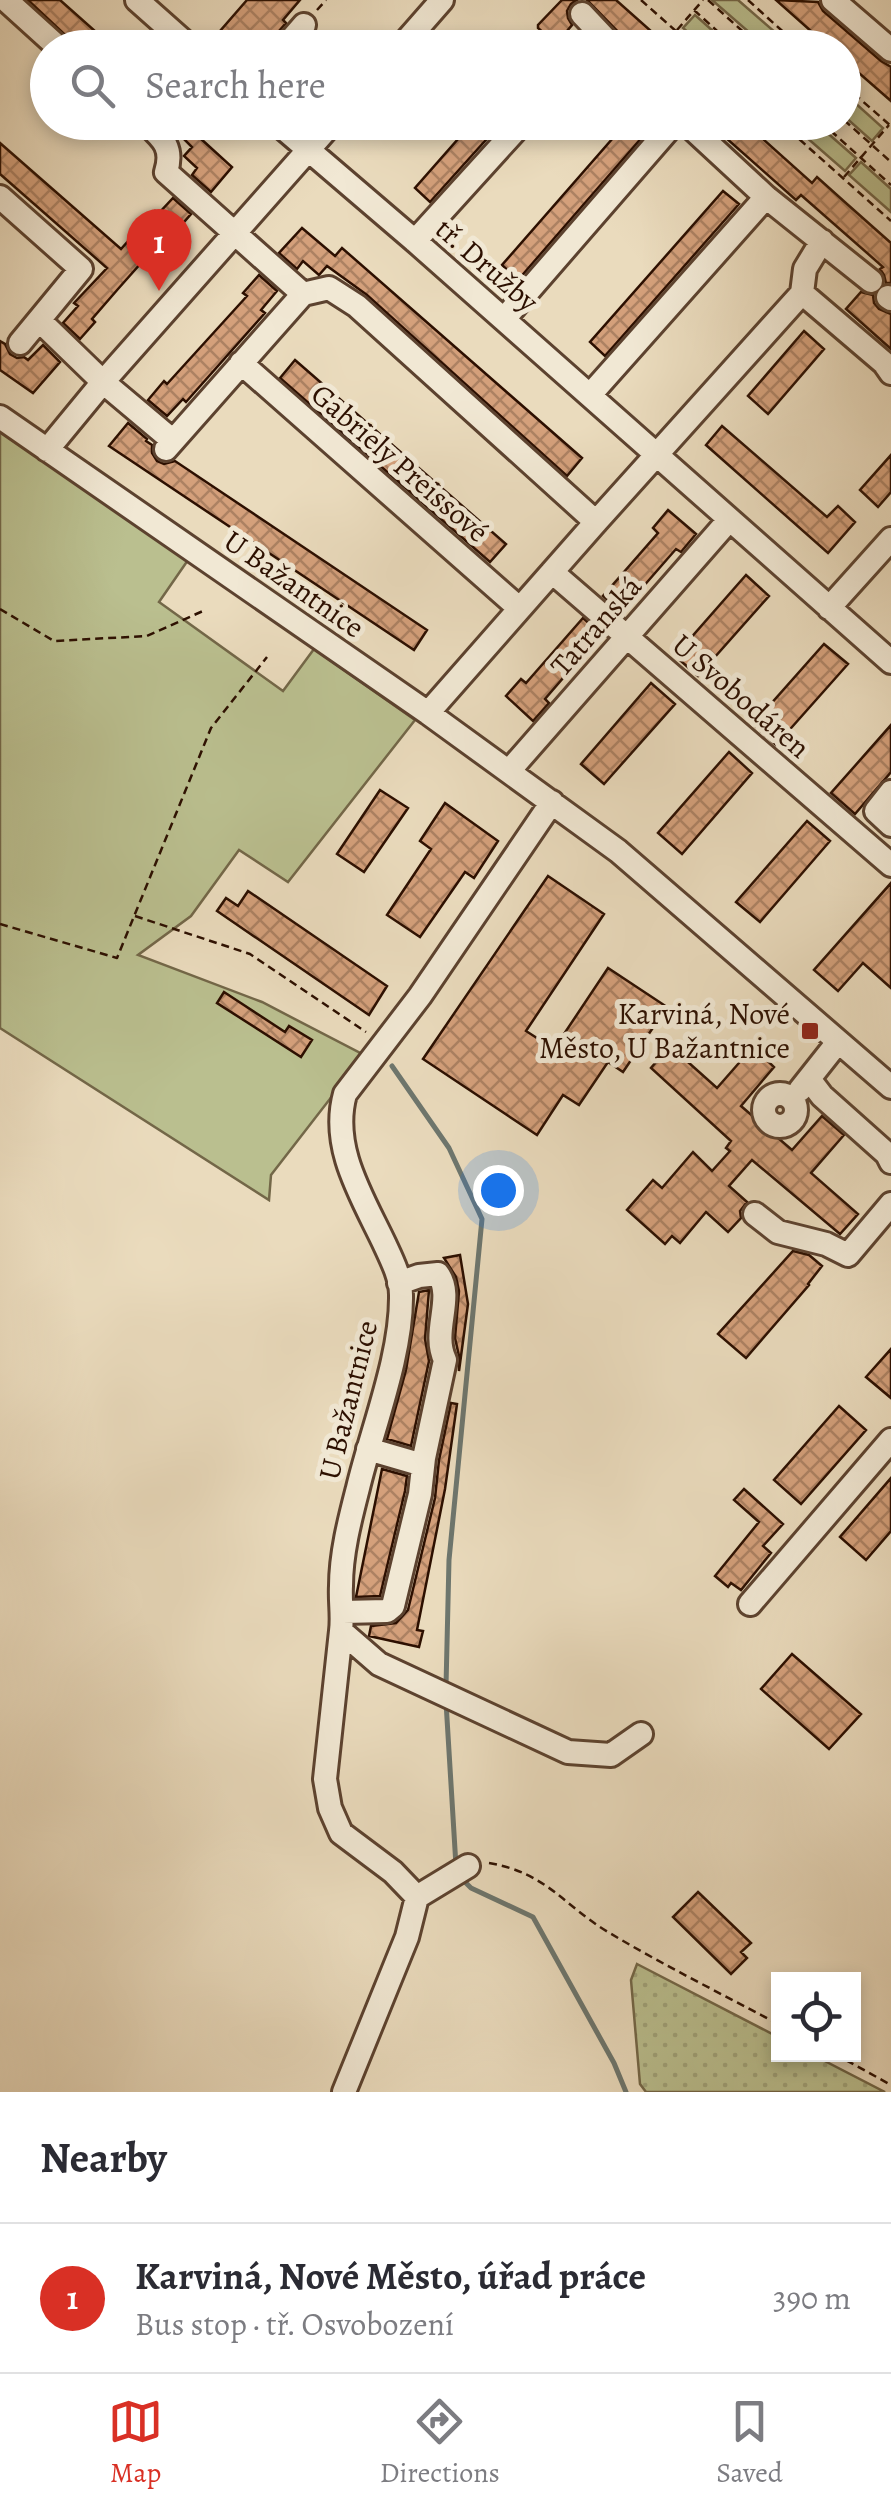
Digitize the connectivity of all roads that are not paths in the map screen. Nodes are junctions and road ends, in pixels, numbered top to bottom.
1 (6, 0) edge
2 (137, 0) edge
3 (442, 0) edge
4 (834, 0) edge
5 (582, 14) dead end
6 (304, 25) dead end
7 (39, 30) edge
8 (171, 30) edge
9 (300, 30) edge
10 (416, 30) edge
11 (593, 30) edge
12 (891, 50) edge
13 (164, 140) edge
14 (296, 140) edge
15 (317, 140) edge
16 (507, 140) edge
17 (659, 140) edge
18 (705, 140) edge
19 (308, 151) junction
20 (0, 196) edge
21 (766, 196) junction
22 (234, 233) junction
23 (415, 241) junction
24 (822, 241) junction
25 (870, 281) dead end
26 (802, 293) junction
27 (303, 294) junction
28 (38, 320) junction
29 (504, 320) junction
30 (20, 343) dead end
31 (241, 363) junction
32 (891, 372) edge
33 (103, 382) junction
34 (590, 395) junction
35 (0, 417) edge
36 (47, 450) junction
37 (657, 454) junction
38 (728, 520) junction
39 (596, 522) junction
40 (891, 539) edge
41 (552, 572) junction
42 (519, 608) junction
43 (830, 608) junction
44 (625, 637) junction
45 (891, 662) edge
46 (428, 713) junction
47 (509, 771) junction
48 (891, 792) edge
49 (552, 802) junction
50 (891, 825) edge
51 (888, 857) edge
52 (838, 1042) junction
53 (809, 1080) junction
54 (891, 1087) edge
55 (792, 1100) dead end
56 (891, 1162) edge
57 (891, 1204) edge
58 (755, 1214) dead end
59 (399, 1283) junction
60 (891, 1440) edge
61 (368, 1448) junction
62 (424, 1458) junction
63 (750, 1604) dead end
64 (342, 1622) junction
65 (641, 1734) dead end
66 (458, 1871) road end
67 (417, 1897) junction
68 (344, 2092) edge

1 - 7 street
2 - 8 street
3 - 10 street
4 - 12 street
5 - 11 street
6 - 9 street
13 - 22 street
14 - 19 street, tř. Družby
15 - 19 street
16 - 23 street
17 - 29 street
18 - 21 street
19 - 22 street
19 - 23 street, tř. Družby
20 - 28 street
21 - 24 street
21 - 34 street
22 - 27 street
22 - 33 street
23 - 29 street, tř. Družby
24 - 25 street
24 - 26 street
26 - 32 street
26 - 37 street
27 - 31 street
27 - 39 street
28 - 30 street
28 - 33 street
29 - 34 street, tř. Družby
31 - 33 street
31 - 42 street, Gabriely Preissové
33 - 36 street
34 - 37 street, tř. Družby
35 - 36 street, U Bažantnice
36 - 46 street, U Bažantnice
37 - 38 street, tř. Družby
37 - 39 street
38 - 43 street, tř. Družby
38 - 44 street, Tatranská
39 - 41 street
40 - 43 street
41 - 42 street
41 - 44 street, U Svobodáren
42 - 46 street
43 - 45 street, tř. Družby
44 - 47 street, Tatranská
44 - 51 street, U Svobodáren
46 - 47 street, U Bažantnice
47 - 49 street, U Bažantnice
48 - 50 street
49 - 52 street, U Bažantnice
49 - 59 street, U Bažantnice
52 - 53 street
52 - 54 street, U Bažantnice
53 - 55 street
53 - 56 street
57 - 58 street
59 - 61 street, U Bažantnice
59 - 62 street
60 - 63 street
61 - 62 street
61 - 64 street, U Bažantnice
62 - 64 street
64 - 65 street
64 - 67 street, U Bažantnice
66 - 67 street
67 - 68 street

